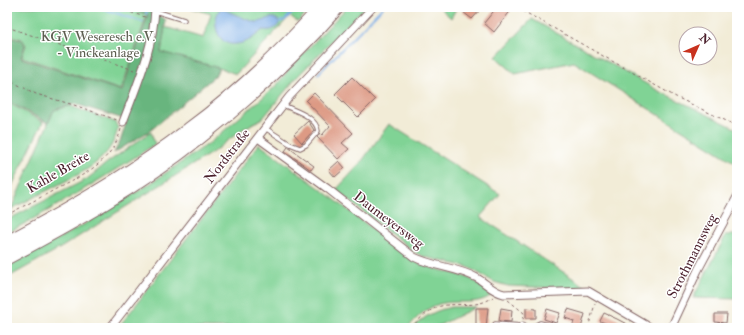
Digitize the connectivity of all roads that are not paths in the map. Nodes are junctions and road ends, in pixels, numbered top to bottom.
1 (322, 7) edge
2 (337, 7) edge
3 (373, 7) edge
4 (155, 9) edge
5 (184, 20) dead end
6 (283, 106) junction
7 (123, 122) road end
8 (265, 128) junction
9 (258, 138) junction
10 (737, 197) edge
11 (7, 243) edge
12 (7, 257) edge
13 (495, 324) dead end
14 (553, 326) dead end
15 (522, 327) edge
16 (110, 328) edge
17 (531, 328) edge
18 (651, 328) edge
19 (671, 328) edge

1 - 11 highway
2 - 12 highway
3 - 6 street, Nordstraße
4 - 5 lane
4 - 7 street
6 - 8 street, Nordstraße
6 - 8 lane
8 - 9 street, Nordstraße
9 - 16 street, Nordstraße
9 - 18 street, Daumeyersweg
10 - 19 street, Strothmannsweg
13 - 15 lane
14 - 17 lane

